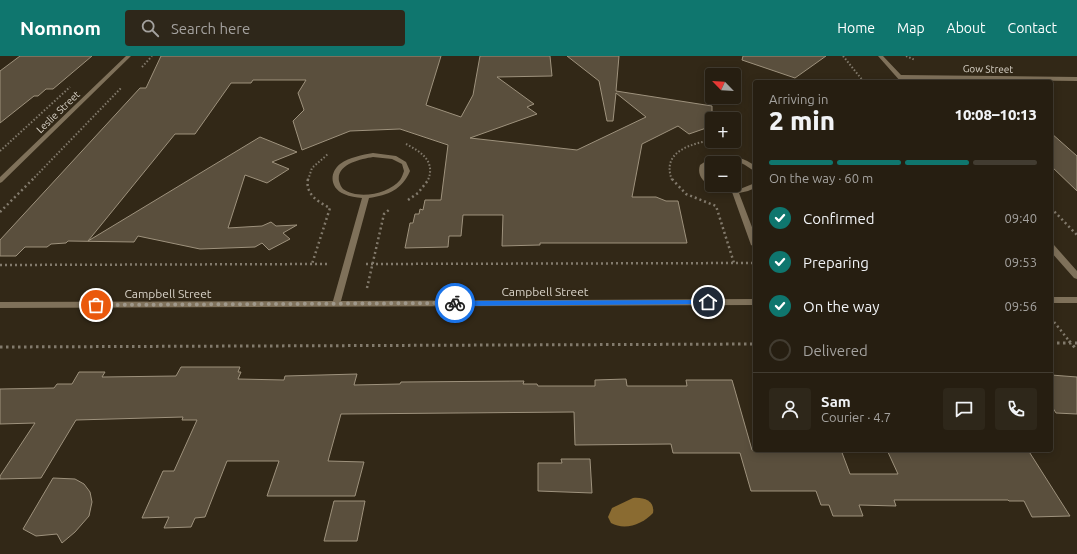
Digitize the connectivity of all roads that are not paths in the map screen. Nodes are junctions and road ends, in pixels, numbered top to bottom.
1 (129, 56) edge
2 (880, 56) edge
3 (1077, 79) edge
4 (901, 80) edge
5 (741, 161) edge
6 (705, 164) edge
7 (753, 167) edge
8 (705, 178) edge
9 (0, 181) edge
10 (753, 186) edge
11 (741, 190) edge
12 (735, 192) edge
13 (366, 196) junction
14 (753, 240) edge
15 (1053, 249) edge
16 (1077, 276) edge
17 (1053, 300) edge
18 (1077, 300) edge
19 (753, 302) edge
20 (336, 304) junction
21 (0, 305) edge

1 - 9 street, Leslie Street
2 - 4 street
3 - 4 street, Gow Street
5 - 7 street
6 - 8 street
10 - 11 street
12 - 14 street
13 - 13 street
13 - 20 street
15 - 16 street
17 - 18 street
19 - 20 street, Campbell Street
20 - 21 street, Campbell Street

